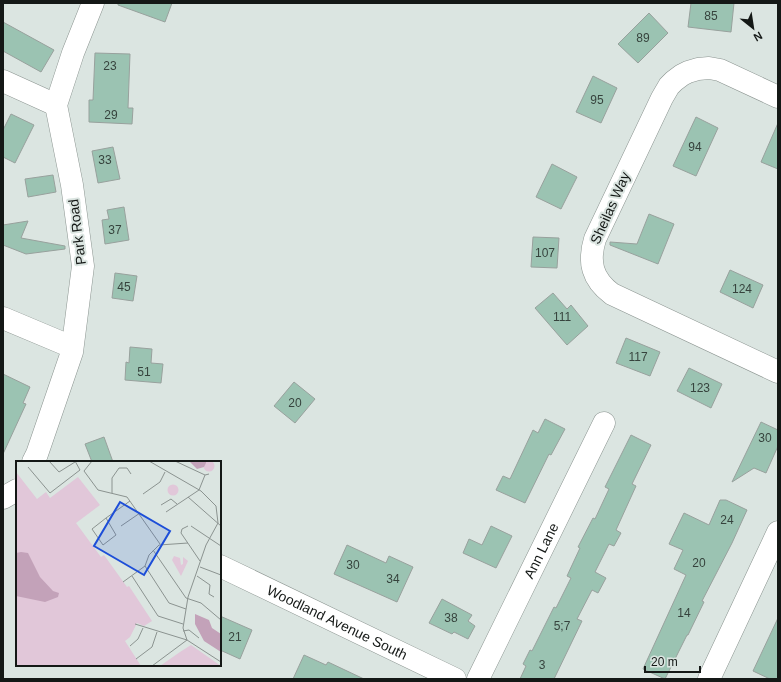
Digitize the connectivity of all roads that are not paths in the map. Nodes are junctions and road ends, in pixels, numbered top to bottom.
1 (93, 3) edge
2 (3, 81) edge
3 (778, 97) edge
4 (56, 105) junction
5 (3, 318) edge
6 (72, 347) junction
7 (778, 372) edge
8 (604, 423) dead end
9 (34, 461) edge
10 (16, 491) edge
11 (3, 498) edge
12 (778, 532) edge
13 (221, 566) edge
14 (455, 679) edge
15 (478, 679) edge
16 (709, 679) edge

1 - 4 street, Park Road
2 - 4 street
3 - 7 street, Sheilas Way
4 - 6 street, Park Road
5 - 6 street
6 - 9 street, Park Road
8 - 15 street, Ann Lane
10 - 11 street
12 - 16 street
13 - 14 street, Woodland Avenue South

